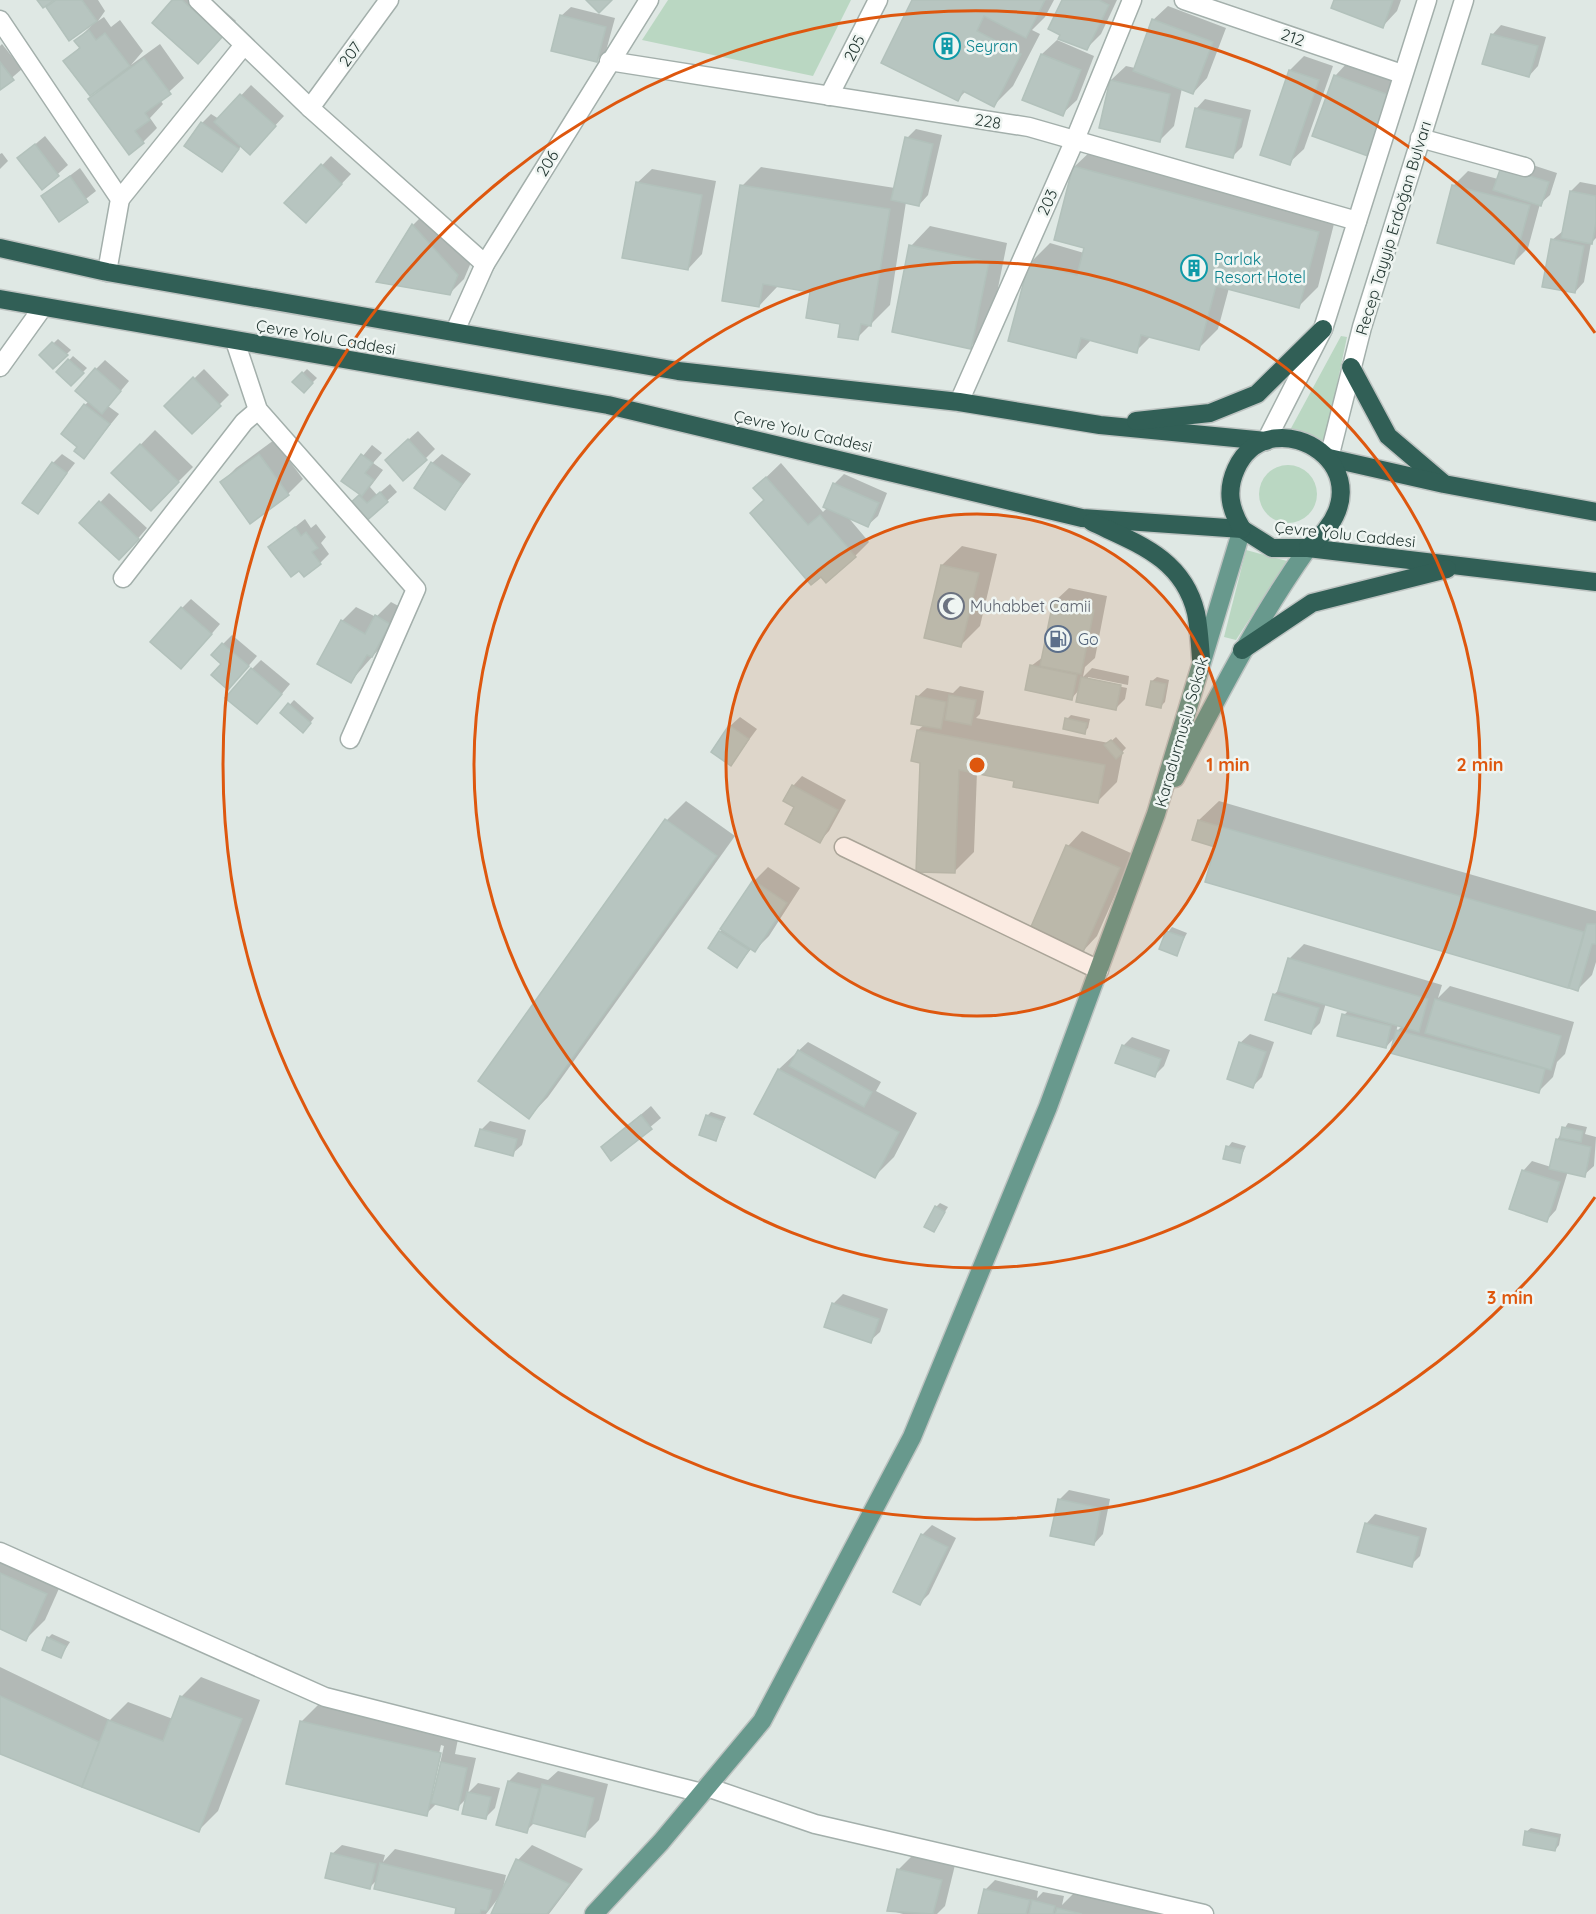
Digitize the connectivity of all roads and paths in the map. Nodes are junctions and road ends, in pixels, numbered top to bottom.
1 (198, 0) edge
2 (389, 0) edge
3 (649, 0) edge
4 (878, 0) edge
5 (1132, 0) edge
6 (1184, 0) edge
7 (1427, 0) edge
8 (1464, 0) edge
9 (0, 20) edge
10 (244, 45) junction
11 (609, 61) junction
12 (1402, 74) junction
13 (829, 96) junction
14 (310, 108) junction
15 (1420, 138) junction
16 (1074, 142) junction
17 (1526, 167) dead end
18 (120, 199) junction
19 (1357, 221) junction
20 (0, 248) edge
21 (485, 264) junction
22 (107, 272) junction
23 (0, 299) edge
24 (43, 307) junction
25 (1323, 329) junction
26 (455, 331) junction
27 (235, 341) junction
28 (0, 367) edge
29 (1351, 367) junction
30 (959, 402) junction
31 (258, 410) junction
32 (1100, 425) junction
33 (1266, 441) junction
34 (1329, 458) junction
35 (1444, 484) junction
36 (1596, 512) edge
37 (1082, 518) junction
38 (1242, 529) junction
39 (1308, 548) junction
40 (1459, 566) junction
41 (123, 578) dead end
42 (1596, 582) edge
43 (1242, 650) junction
44 (1201, 659) junction
45 (350, 739) dead end
46 (1156, 814) junction
47 (844, 847) dead end
48 (1099, 970) junction
49 (0, 1552) edge
50 (704, 1790) junction
51 (594, 1914) edge
52 (1204, 1914) edge

1 - 10 street
2 - 14 street, 207
3 - 11 street, 206
4 - 13 street, 205
5 - 16 street, 203
6 - 12 street, 212
7 - 12 street
8 - 15 street, Recep Tayyip Erdoğan Bulvarı
9 - 18 street
10 - 14 street
10 - 18 street
11 - 13 street, 228
11 - 21 street, 206
12 - 19 street
13 - 16 street, 228
14 - 21 street
15 - 17 street
15 - 29 street, Recep Tayyip Erdoğan Bulvarı
16 - 19 street, 228
16 - 30 street, 203
18 - 22 street
19 - 25 street
20 - 22 highway, Çevre Yolu Caddesi
21 - 26 street, 206
22 - 26 highway, Çevre Yolu Caddesi
23 - 24 highway, Çevre Yolu Caddesi
24 - 27 highway, Çevre Yolu Caddesi
24 - 28 street
25 - 32 highway
25 - 33 street
26 - 30 highway, Çevre Yolu Caddesi
27 - 31 street
27 - 37 highway, Çevre Yolu Caddesi
29 - 34 street, Recep Tayyip Erdoğan Bulvarı
29 - 35 highway
30 - 32 highway, Çevre Yolu Caddesi
31 - 41 street
31 - 45 street
32 - 33 highway, Çevre Yolu Caddesi
33 - 34 highway
33 - 38 highway
34 - 35 highway
34 - 39 highway
35 - 36 highway
37 - 38 highway, Çevre Yolu Caddesi
37 - 44 highway
38 - 39 highway, Çevre Yolu Caddesi
38 - 44 main road, Karadurmuşlu Sokak
39 - 40 highway, Çevre Yolu Caddesi
39 - 43 main road, Karadurmuşlu Sokak
40 - 42 highway, Çevre Yolu Caddesi
40 - 43 highway
43 - 46 main road, Karadurmuşlu Sokak
44 - 46 main road, Karadurmuşlu Sokak
46 - 48 main road
47 - 48 street
48 - 50 main road
49 - 50 street
50 - 51 main road
50 - 52 street

